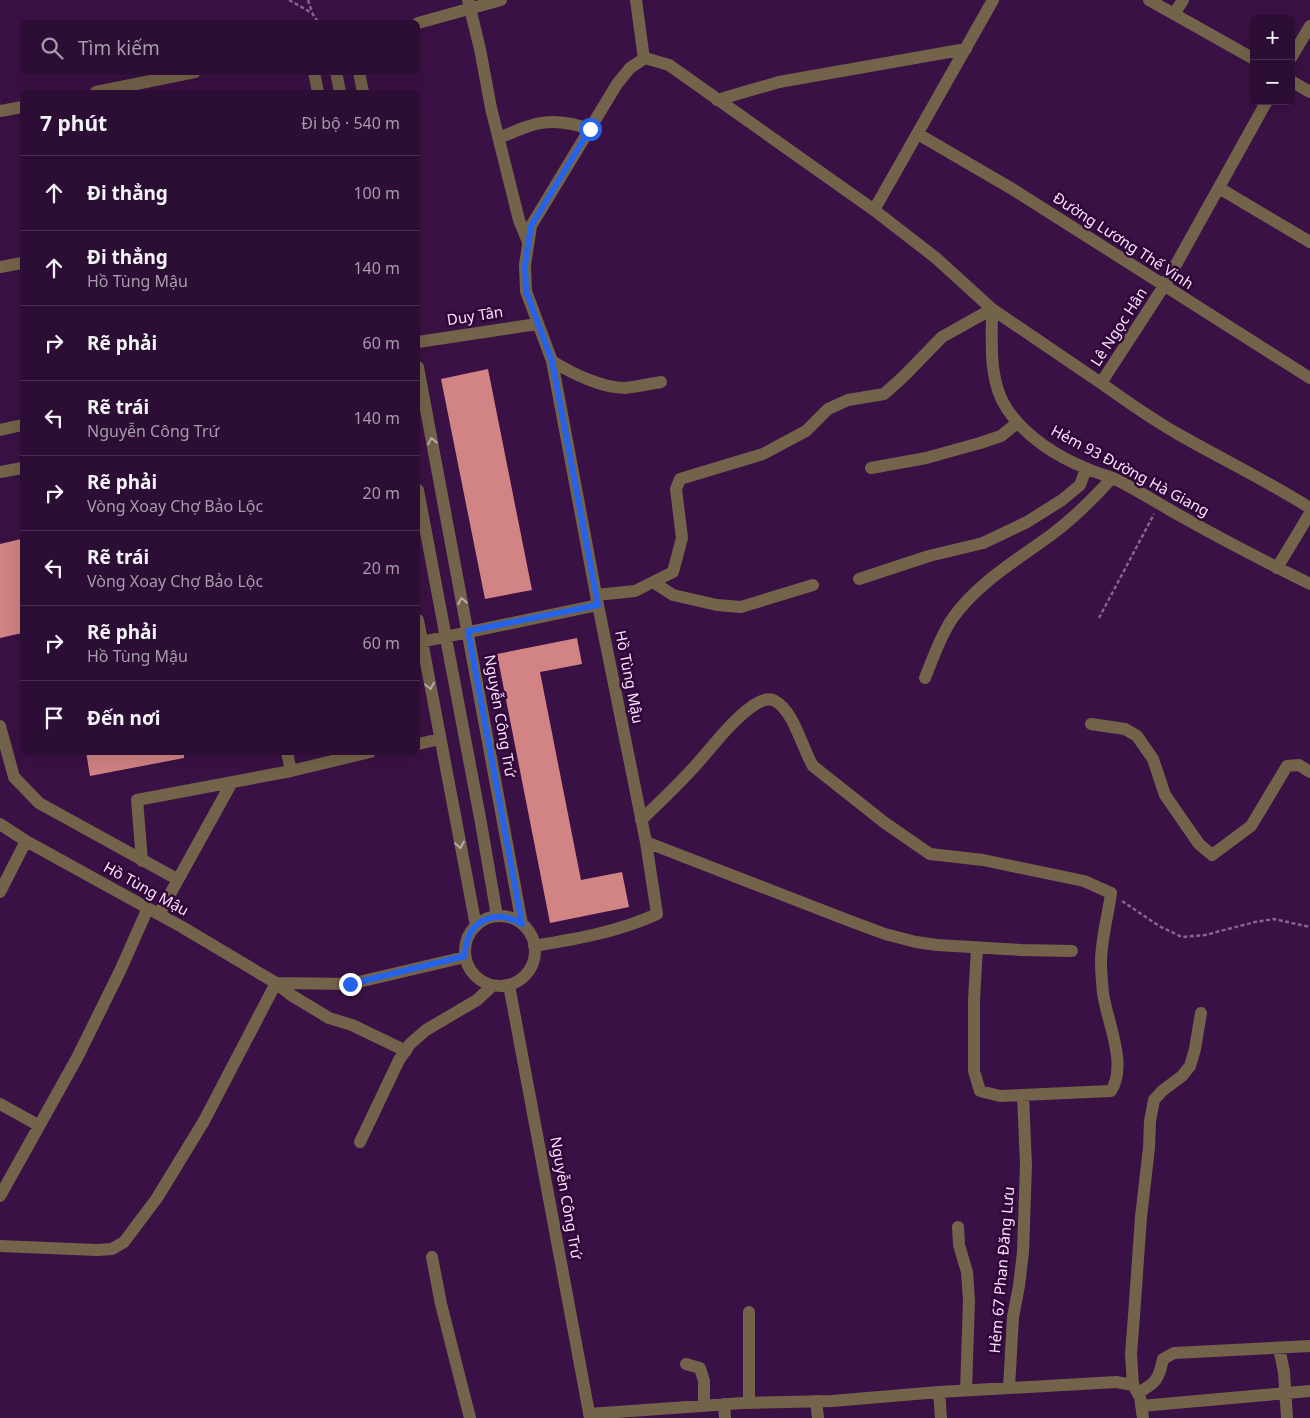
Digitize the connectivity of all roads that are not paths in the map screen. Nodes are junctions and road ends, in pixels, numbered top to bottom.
1 (501, 0) edge
2 (636, 0) edge
3 (992, 0) edge
4 (1149, 0) edge
5 (1183, 0) edge
6 (469, 4) edge
7 (1174, 14) junction
8 (420, 22) edge
9 (1310, 26) edge
10 (966, 50) junction
11 (1295, 51) edge
12 (1250, 57) edge
13 (644, 59) junction
14 (184, 75) edge
15 (315, 75) edge
16 (337, 75) edge
17 (360, 75) edge
18 (1295, 83) edge
19 (132, 89) edge
20 (318, 90) edge
21 (340, 90) edge
22 (363, 90) edge
23 (1310, 92) edge
24 (717, 100) junction
25 (1265, 105) edge
26 (20, 107) edge
27 (0, 112) edge
28 (590, 129) junction
29 (918, 134) junction
30 (499, 138) junction
31 (1218, 188) junction
32 (874, 210) junction
33 (528, 242) junction
34 (1310, 242) edge
35 (20, 263) edge
36 (0, 268) edge
37 (1164, 286) junction
38 (992, 309) junction
39 (537, 324) junction
40 (420, 342) edge
41 (552, 361) junction
42 (420, 378) edge
43 (1310, 378) edge
44 (661, 382) dead end
45 (1101, 383) junction
46 (1017, 423) junction
47 (20, 425) edge
48 (0, 430) edge
49 (20, 468) edge
50 (871, 468) dead end
51 (1086, 469) junction
52 (0, 472) edge
53 (1112, 478) junction
54 (420, 500) edge
55 (1310, 508) edge
56 (1310, 512) edge
57 (1277, 568) junction
58 (859, 580) dead end
59 (653, 582) junction
60 (1310, 584) edge
61 (813, 585) dead end
62 (597, 600) junction
63 (420, 631) edge
64 (468, 631) junction
65 (446, 636) junction
66 (422, 642) junction
67 (926, 678) dead end
68 (1091, 724) dead end
69 (0, 726) edge
70 (440, 740) junction
71 (420, 744) edge
72 (288, 755) edge
73 (358, 755) edge
74 (291, 771) junction
75 (1310, 772) edge
76 (232, 782) junction
77 (641, 820) junction
78 (0, 824) edge
79 (26, 841) junction
80 (646, 842) junction
81 (142, 861) junction
82 (177, 880) junction
83 (0, 892) edge
84 (154, 911) junction
85 (496, 916) junction
86 (522, 924) junction
87 (476, 926) junction
88 (534, 946) junction
89 (977, 948) junction
90 (1072, 951) dead end
91 (465, 956) junction
92 (276, 983) junction
93 (509, 985) junction
94 (492, 986) junction
95 (1201, 1013) dead end
96 (406, 1051) junction
97 (1023, 1095) junction
98 (0, 1104) edge
99 (38, 1125) junction
100 (360, 1142) dead end
101 (0, 1196) edge
102 (958, 1227) dead end
103 (0, 1246) edge
104 (432, 1257) dead end
105 (748, 1312) dead end
106 (1310, 1346) edge
107 (1279, 1348) junction
108 (686, 1364) dead end
109 (1009, 1388) junction
110 (966, 1390) junction
111 (1310, 1391) edge
112 (940, 1392) junction
113 (1285, 1394) junction
114 (1139, 1400) edge
115 (816, 1401) junction
116 (749, 1402) junction
117 (724, 1404) junction
118 (704, 1406) junction
119 (590, 1416) edge
120 (470, 1418) edge
121 (725, 1418) edge
122 (818, 1418) edge
123 (941, 1418) edge
124 (1287, 1418) edge

1 - 6 street
2 - 13 street
3 - 10 street
4 - 7 street
5 - 7 street
6 - 8 street
6 - 30 street
7 - 12 street
9 - 11 street
10 - 24 street
10 - 29 street
13 - 24 street
13 - 28 street, Hồ Tùng Mậu
14 - 19 street
15 - 20 street
16 - 21 street
17 - 22 street
18 - 23 street
24 - 32 street
25 - 31 street, Lê Ngọc Hân
26 - 27 street
28 - 30 street
28 - 33 street, Hồ Tùng Mậu
29 - 32 street
29 - 37 street, Đường Lương Thế Vinh
30 - 33 street
31 - 34 street
31 - 37 street, Lê Ngọc Hân
32 - 38 street
33 - 39 street, Hồ Tùng Mậu
35 - 36 street
37 - 43 street, Đường Lương Thế Vinh
37 - 45 street, Lê Ngọc Hân
38 - 45 street
38 - 46 street, Hẻm 93 Đường Hà Giang
38 - 59 street
39 - 40 street, Duy Tân
39 - 41 street, Hồ Tùng Mậu
41 - 44 street
41 - 62 street, Hồ Tùng Mậu
64 -> 42 street, Nguyễn Công Trứ
45 - 55 street, Lê Ngọc Hân
46 - 50 street
46 - 51 street, Hẻm 93 Đường Hà Giang
47 - 48 street
49 - 52 street
51 - 53 street, Hẻm 93 Đường Hà Giang
51 - 58 street
53 - 57 street, Hẻm 93 Đường Hà Giang
53 - 67 street
54 - 65 street
56 - 57 street
57 - 60 street, Hẻm 93 Đường Hà Giang
59 - 61 street
59 - 62 street
62 - 64 street
62 - 77 street, Hồ Tùng Mậu
63 - 66 street
64 - 65 street
64 - 86 street, Nguyễn Công Trứ
65 - 66 street
65 - 85 street
66 -> 70 street
68 - 75 street
69 - 81 street
70 - 71 street
70 -> 87 street
72 - 74 street
73 - 74 street
74 - 76 street
76 - 81 street
76 - 82 street
77 - 80 street, Hồ Tùng Mậu
77 - 97 street
78 - 79 street, Hồ Tùng Mậu
79 - 83 street
79 - 84 street, Hồ Tùng Mậu
80 - 88 street, Hồ Tùng Mậu
80 - 89 street
81 - 82 street
82 - 84 street
84 - 92 street, Hồ Tùng Mậu
84 - 99 street
85 - 86 street
85 - 87 street
86 - 88 street
87 - 91 street
88 - 93 street
89 - 90 street
89 - 97 street
91 - 92 street, Hồ Tùng Mậu
91 - 94 street
92 - 96 street, Hồ Tùng Mậu
92 - 103 street
93 - 94 street
93 - 119 street, Nguyễn Công Trứ
94 - 96 street
95 - 114 street
96 - 100 street
97 - 109 street, Hẻm 67 Phan Đăng Lưu
98 - 99 street
99 - 101 street
102 - 110 street
104 - 120 street
105 - 116 street
106 - 107 street
107 - 113 street
107 - 114 street
108 - 118 street
109 - 110 street
109 - 114 street
110 - 112 street
111 - 113 street
112 - 115 street
112 - 123 street
113 - 114 street
113 - 124 street
115 - 116 street
115 - 122 street
116 - 117 street
117 - 118 street
117 - 121 street
118 - 119 street

